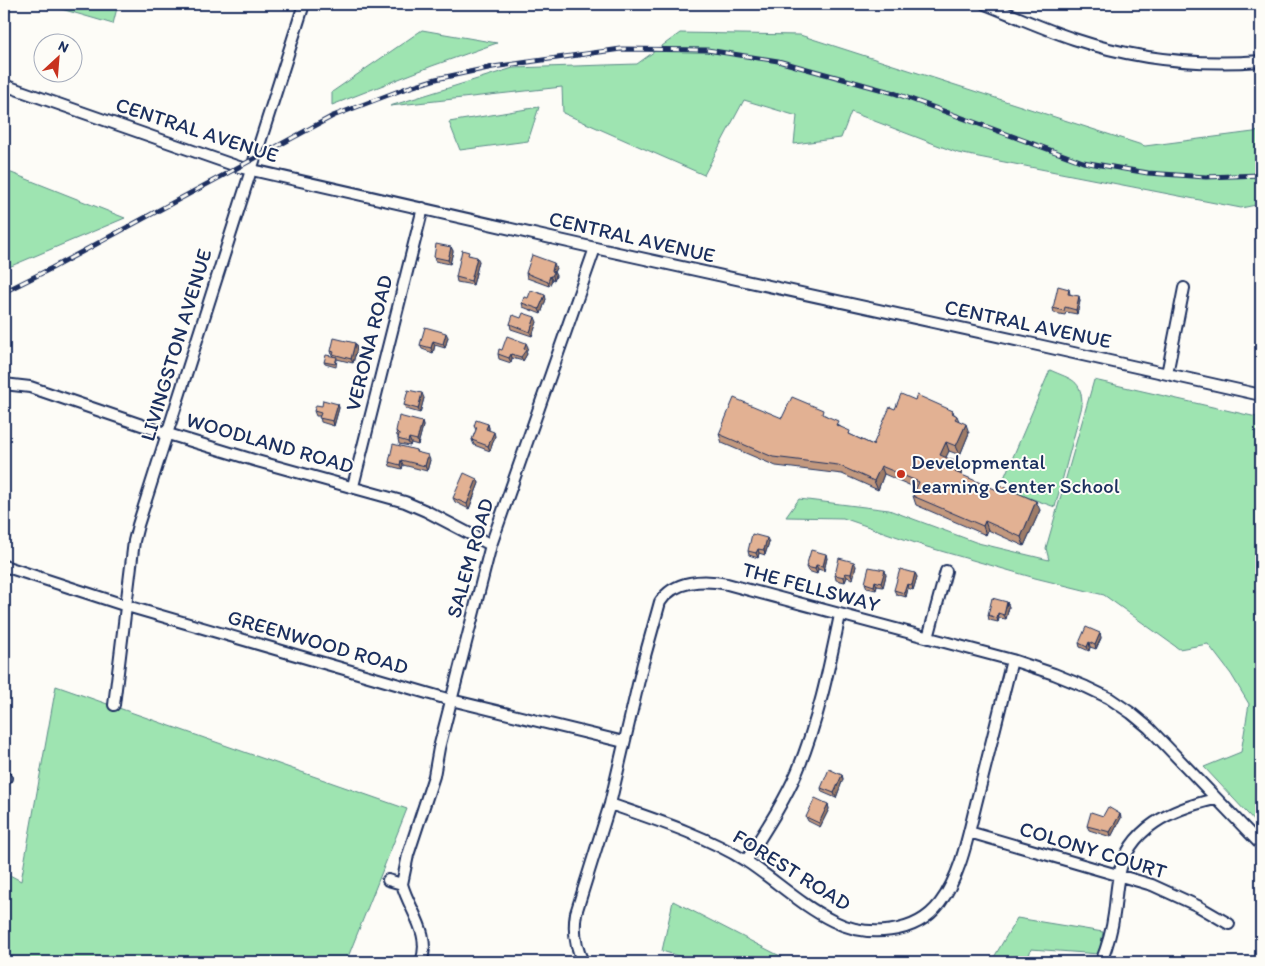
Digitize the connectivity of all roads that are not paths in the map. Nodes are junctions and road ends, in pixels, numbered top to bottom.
1 (304, 4) edge
2 (985, 4) edge
3 (1261, 61) edge
4 (4, 84) edge
5 (251, 169) junction
6 (423, 208) junction
7 (595, 248) junction
8 (1184, 288) dead end
9 (1167, 374) junction
10 (4, 384) edge
11 (1261, 395) edge
12 (168, 434) junction
13 (353, 486) junction
14 (491, 545) junction
15 (4, 566) edge
16 (946, 570) dead end
17 (127, 606) junction
18 (840, 615) junction
19 (928, 638) junction
20 (1012, 660) junction
21 (451, 700) junction
22 (114, 705) dead end
23 (624, 742) junction
24 (1215, 799) junction
25 (610, 804) junction
26 (969, 832) junction
27 (1261, 845) edge
28 (746, 861) junction
29 (1119, 874) junction
30 (388, 880) dead end
31 (402, 884) junction
32 (1229, 924) dead end
33 (421, 962) edge
34 (583, 962) edge
35 (1101, 962) edge

1 - 5 street, LIVINGSTON AVENUE
2 - 3 street
4 - 5 street, CENTRAL AVENUE
5 - 6 street, CENTRAL AVENUE
5 - 12 street, LIVINGSTON AVENUE
6 - 7 street, CENTRAL AVENUE
6 - 13 street, VERONA ROAD
7 - 9 street, CENTRAL AVENUE
7 - 14 street, SALEM ROAD
8 - 9 street
9 - 11 street, CENTRAL AVENUE
10 - 12 street, WOODLAND ROAD
12 - 13 street, WOODLAND ROAD
12 - 17 street, LIVINGSTON AVENUE
13 - 14 street, WOODLAND ROAD
14 - 21 street, SALEM ROAD
15 - 17 street, GREENWOOD ROAD
16 - 19 street
17 - 21 street, GREENWOOD ROAD
17 - 22 street, LIVINGSTON AVENUE
18 - 19 street, THE FELLSWAY
18 - 23 street, THE FELLSWAY
18 - 28 street
19 - 20 street, THE FELLSWAY
20 - 24 street, THE FELLSWAY
20 - 26 street, FOREST ROAD
21 - 23 street, GREENWOOD ROAD
21 - 31 street, SALEM ROAD
23 - 25 street, THE FELLSWAY
24 - 27 street, THE FELLSWAY
24 - 29 street
25 - 28 street, FOREST ROAD
25 - 34 street, THE FELLSWAY
26 - 28 street, FOREST ROAD
26 - 29 street, COLONY COURT
29 - 32 street, COLONY COURT
29 - 35 street
30 - 31 street
31 - 33 street

